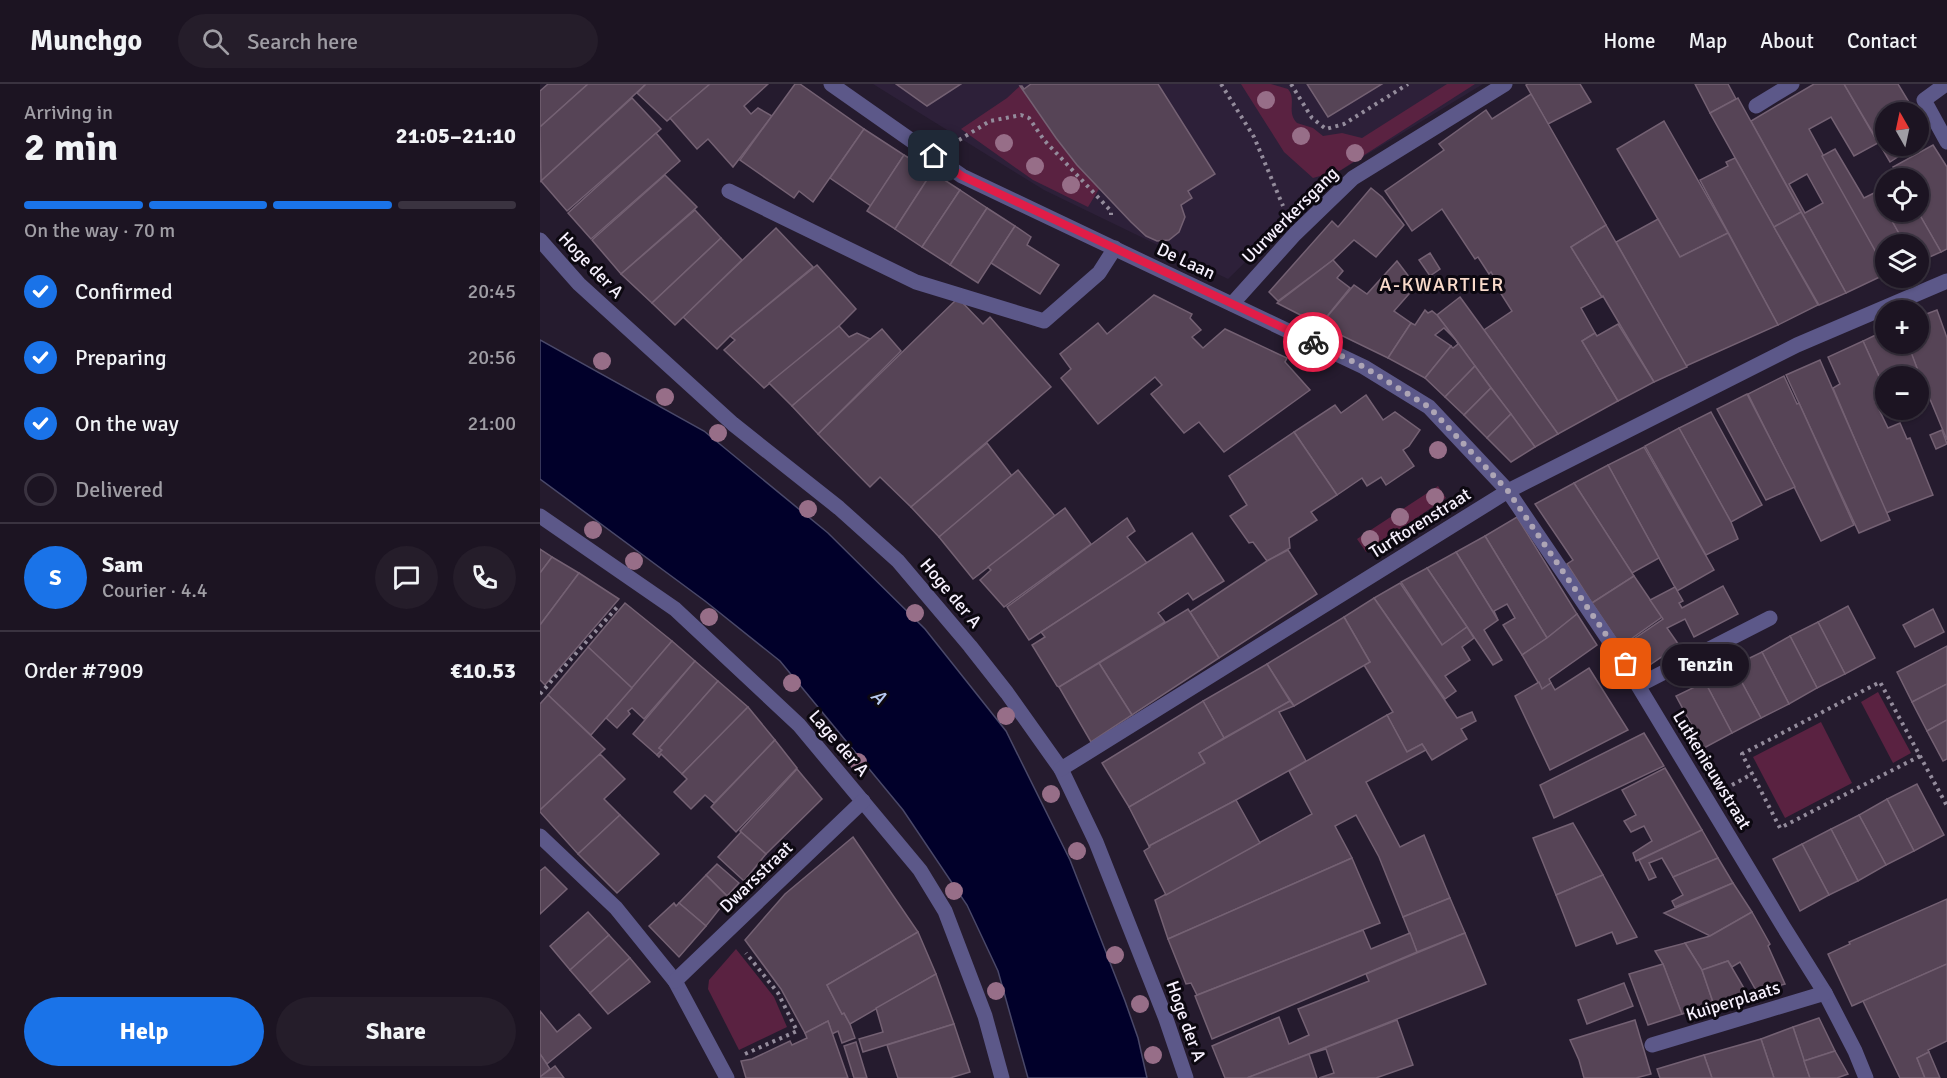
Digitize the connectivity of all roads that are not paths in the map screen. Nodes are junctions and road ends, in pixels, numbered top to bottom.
1 (831, 84) edge
2 (1505, 84) edge
3 (1792, 84) edge
4 (1946, 84) edge
5 (1756, 106) dead end
6 (1947, 142) edge
7 (729, 191) dead end
8 (540, 240) edge
9 (1114, 249) junction
10 (1947, 281) edge
11 (1232, 304) junction
12 (1508, 491) junction
13 (540, 516) edge
14 (1770, 618) dead end
15 (1639, 686) junction
16 (1061, 769) junction
17 (863, 801) junction
18 (540, 836) edge
19 (675, 981) junction
20 (1825, 993) junction
21 (1652, 1045) dead end
22 (727, 1078) edge
23 (1002, 1078) edge
24 (1186, 1078) edge
25 (1866, 1078) edge

1 - 9 street, De Laan
2 - 11 street, Uurwerkersgang
3 - 5 street
4 - 6 street
7 - 9 street
8 - 16 street, Hoge der A
9 - 11 street, De Laan
10 - 12 street, Turftorenstraat
11 - 12 street, De Laan
12 - 15 street, Lutkenieuwstraat
12 - 16 street, Turftorenstraat
13 - 17 street, Lage der A
14 - 15 street
15 - 20 street, Lutkenieuwstraat
16 - 24 street, Hoge der A
17 - 19 street, Dwarsstraat
17 - 23 street, Lage der A
18 - 19 street
19 - 22 street
20 - 21 street, Kuiperplaats
20 - 25 street, Lutkenieuwstraat

